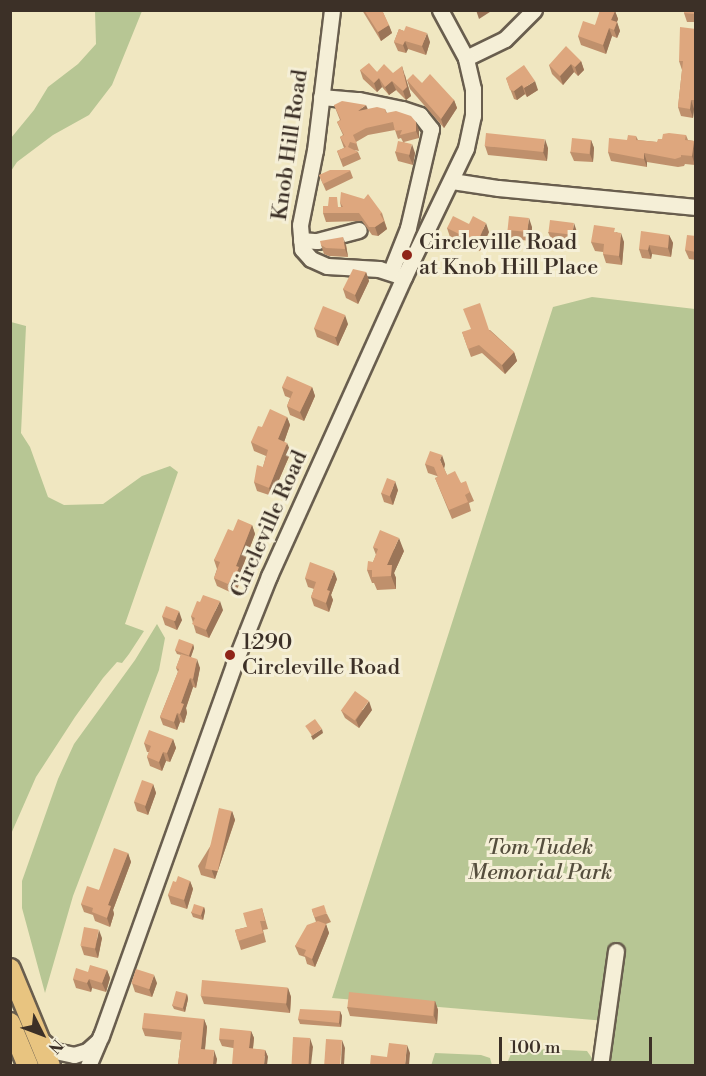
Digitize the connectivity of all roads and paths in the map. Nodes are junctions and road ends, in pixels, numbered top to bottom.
1 (332, 10) edge
2 (440, 10) edge
3 (534, 10) edge
4 (466, 58) junction
5 (321, 97) junction
6 (452, 181) junction
7 (696, 207) edge
8 (359, 230) dead end
9 (301, 240) junction
10 (397, 274) junction
11 (616, 951) dead end
12 (10, 969) edge
13 (10, 1023) edge
14 (101, 1036) junction
15 (38, 1037) junction
16 (28, 1065) edge
17 (50, 1065) edge
18 (88, 1065) edge
19 (600, 1065) edge

1 - 5 street, Knob Hill Road
2 - 4 street, Circleville Road
3 - 4 street
4 - 6 street, Circleville Road
5 - 9 street, Knob Hill Road
5 - 10 street
6 - 7 street
6 - 10 street, Circleville Road
8 - 9 street
9 - 10 street, Knob Hill Road
10 - 14 street, Circleville Road
11 - 19 street
12 - 15 main road
13 - 16 main road
14 - 15 street
14 - 18 street, Circleville Road
15 - 17 main road

